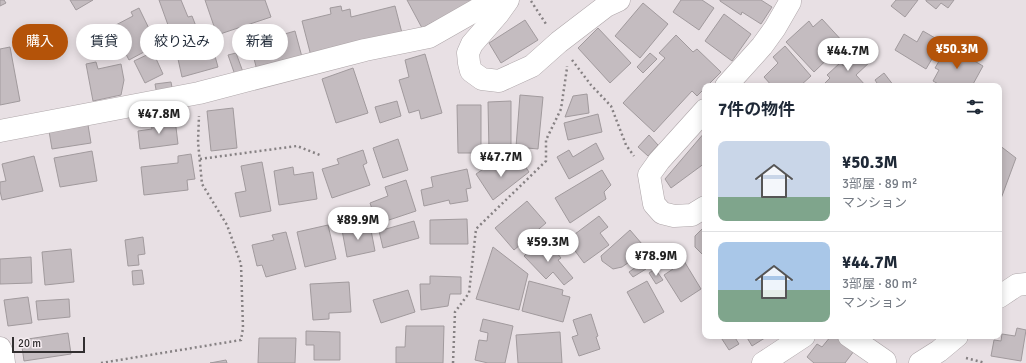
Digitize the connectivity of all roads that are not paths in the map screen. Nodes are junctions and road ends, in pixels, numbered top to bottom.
1 (500, 0) edge
2 (508, 0) edge
3 (618, 0) edge
4 (790, 0) edge
5 (729, 83) edge
6 (702, 113) edge
7 (0, 131) edge
8 (702, 209) edge
9 (1026, 284) edge
10 (1002, 295) edge
11 (799, 339) edge
12 (853, 339) edge
13 (880, 339) edge
14 (953, 339) edge
15 (0, 348) edge
16 (885, 362) edge
17 (4, 363) edge
18 (763, 363) edge
19 (920, 363) edge

1 - 7 street
2 - 3 street
4 - 5 street
6 - 8 street
9 - 10 street
11 - 18 street
12 - 16 street
13 - 16 street
14 - 19 street
15 - 17 street

